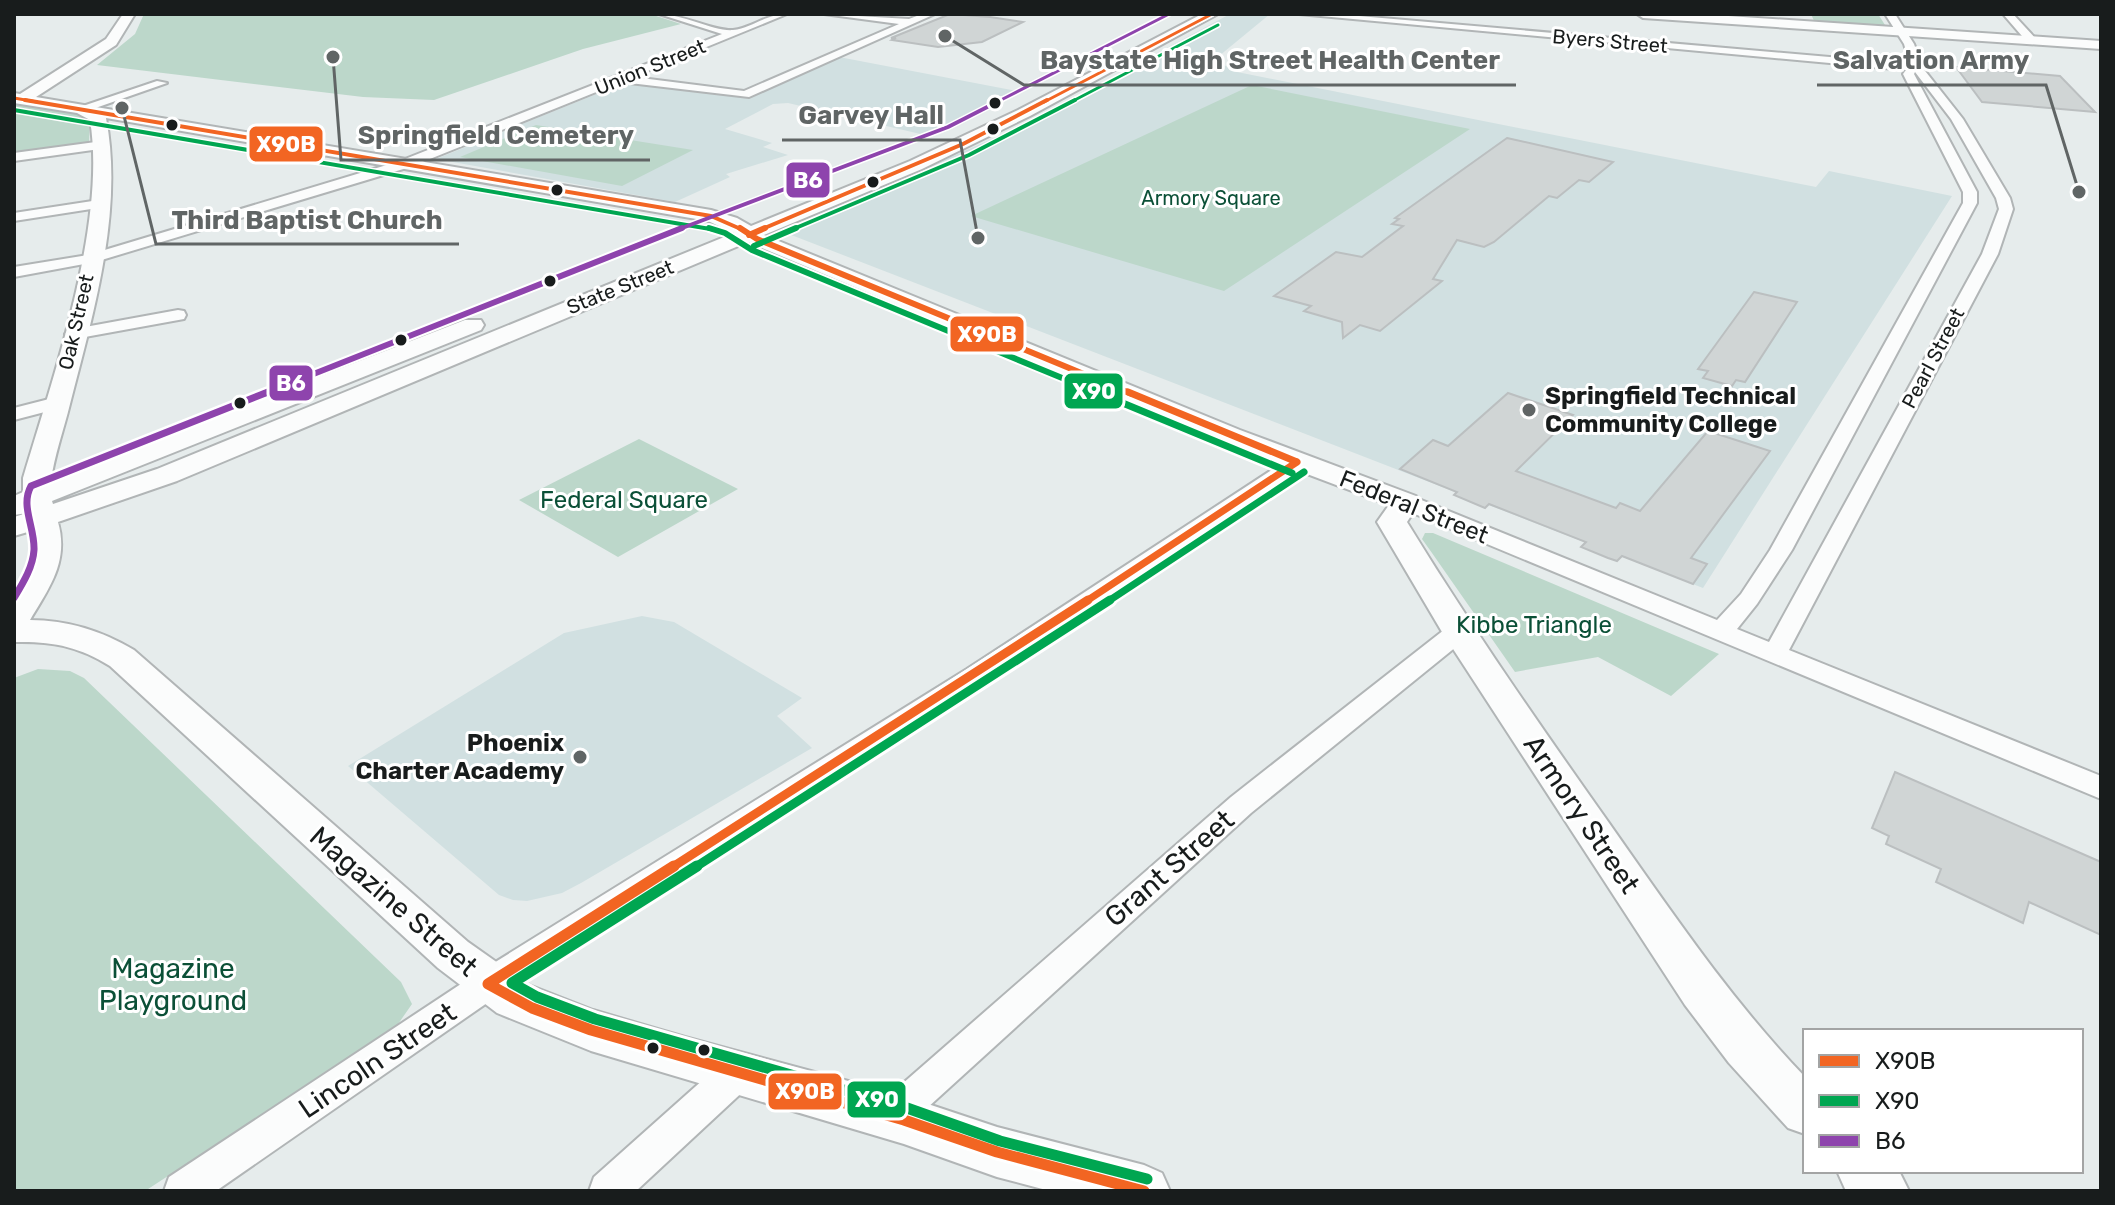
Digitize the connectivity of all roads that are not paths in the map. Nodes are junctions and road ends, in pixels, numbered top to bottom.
1 (129, 14) edge
2 (664, 14) edge
3 (782, 14) edge
4 (829, 14) edge
5 (930, 14) edge
6 (1195, 14) edge
7 (1212, 14) edge
8 (1304, 14) edge
9 (1643, 14) edge
10 (1890, 14) edge
11 (2008, 14) edge
12 (1463, 15) edge
13 (1756, 18) edge
14 (911, 22) junction
15 (1457, 28) junction
16 (1900, 31) junction
17 (732, 34) junction
18 (2032, 41) junction
19 (2101, 45) edge
20 (1917, 68) junction
21 (621, 79) junction
22 (161, 83) dead end
23 (17, 99) edge
24 (1925, 107) junction
25 (80, 109) junction
26 (1950, 109) junction
27 (138, 118) junction
28 (103, 145) junction
29 (14, 157) edge
30 (897, 160) junction
31 (405, 164) junction
32 (916, 165) junction
33 (1964, 179) junction
34 (1994, 182) junction
35 (99, 204) junction
36 (14, 217) edge
37 (739, 228) junction
38 (90, 259) junction
39 (14, 272) edge
40 (178, 315) dead end
41 (460, 330) junction
42 (74, 334) junction
43 (488, 342) junction
44 (57, 403) junction
45 (14, 414) edge
46 (1297, 462) junction
47 (1406, 502) junction
48 (27, 512) edge
49 (14, 544) edge
50 (14, 620) edge
51 (14, 631) edge
52 (1721, 631) junction
53 (1458, 632) junction
54 (1775, 653) junction
55 (2101, 788) edge
56 (488, 984) junction
57 (736, 1074) junction
58 (1803, 1109) edge
59 (891, 1117) junction
60 (1864, 1173) edge
61 (183, 1191) edge
62 (608, 1191) edge
63 (1144, 1191) edge
64 (1883, 1191) edge

1 - 23 main road
2 - 17 street
3 - 17 street, Union Street
4 - 14 street
5 - 14 street
6 - 30 main road, State Street
7 - 32 main road, State Street
8 - 15 street, Byers Street
9 - 13 main road
10 - 16 street, Pearl Street
11 - 18 street
12 - 15 street
13 - 16 main road
14 - 21 street
15 - 20 street, Byers Street
16 - 18 main road
16 - 20 street, Pearl Street
17 - 21 street, Union Street
18 - 19 main road
20 - 24 street, Pearl Street
20 - 26 street, Pearl Street
21 - 31 street, Union Street
22 - 25 street
23 - 25 main road, Federal Street
24 - 26 street
24 - 33 street, Pearl Street
25 - 27 main road, Federal Street
25 - 28 main road, Oak Street
26 - 34 street, Pearl Street
27 - 28 main road
27 - 31 main road, Federal Street
28 - 29 street
28 - 35 main road, Oak Street
30 - 32 main road
30 - 37 main road, State Street
31 - 37 main road, Federal Street
31 - 38 street, Union Street
32 - 37 main road, State Street
33 - 34 street
33 - 52 street, Pearl Street
34 - 54 street, Pearl Street
35 - 36 street
35 - 38 main road, Oak Street
37 - 41 main road, State Street
37 - 43 main road, State Street
37 - 46 main road, Federal Street
38 - 39 street, Union Street
38 - 42 main road, Oak Street
40 - 42 street
41 - 43 main road
41 - 48 main road, State Street
42 - 44 main road, Oak Street
43 - 48 main road, State Street
44 - 45 street
44 - 48 main road, Oak Street
46 - 47 main road, Federal Street
46 - 56 street, Lincoln Street
47 - 52 street, Federal Street
47 - 53 main road, Armory Street
48 - 49 main road
48 - 50 main road, Oak Street
51 - 56 main road, Magazine Street
52 - 54 street, Federal Street
53 - 58 main road, Armory Street
53 - 59 street, Grant Street
54 - 55 street, Federal Street
56 - 57 main road, Magazine Street
56 - 61 street, Lincoln Street
57 - 59 main road, Magazine Street
57 - 62 street
59 - 63 main road, Magazine Street
60 - 64 main road

